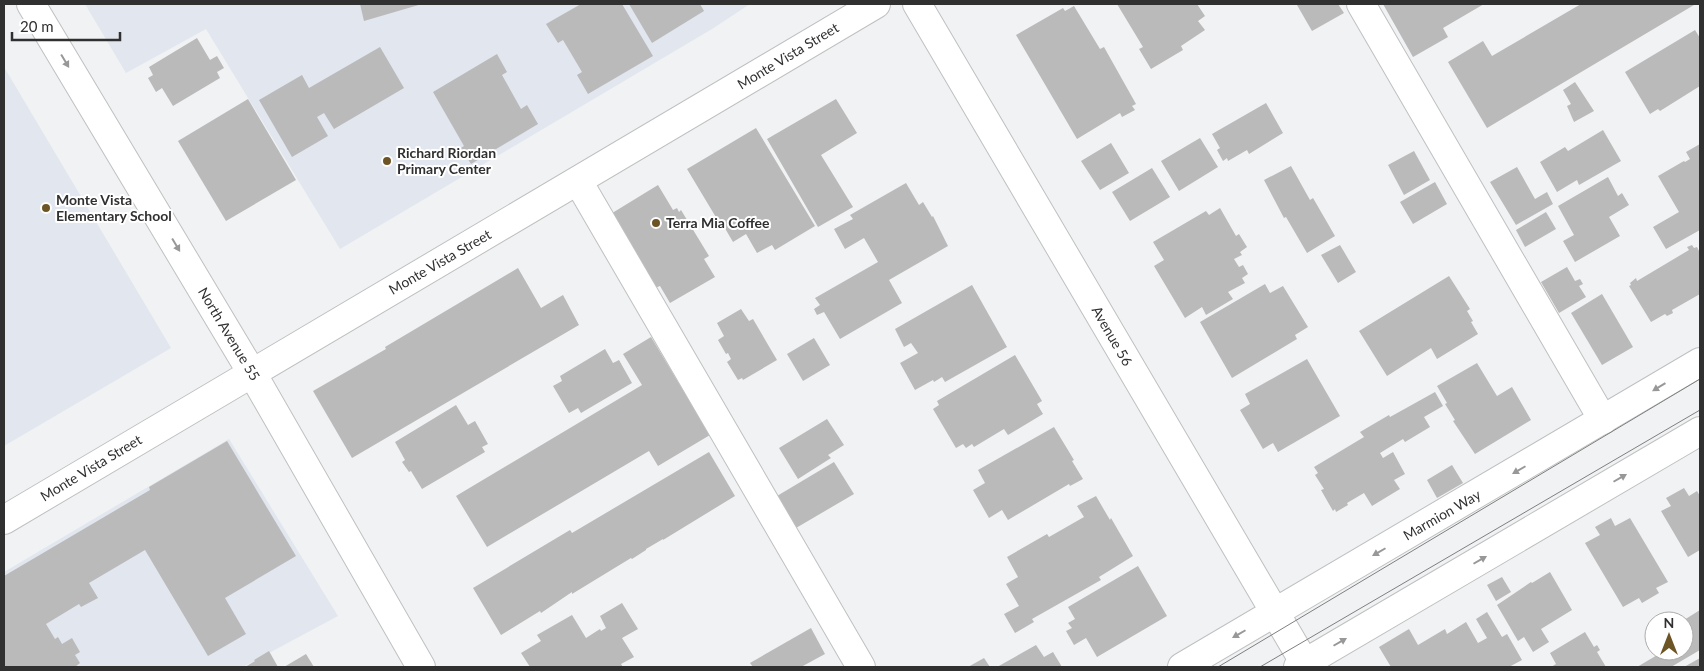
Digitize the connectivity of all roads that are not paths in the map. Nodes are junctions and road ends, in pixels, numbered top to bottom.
1 (31, 4) edge
2 (876, 4) edge
3 (917, 4) edge
4 (1361, 4) edge
5 (578, 181) junction
6 (1700, 362) edge
7 (252, 373) junction
8 (1603, 420) junction
9 (1700, 431) edge
10 (4, 520) edge
11 (1274, 613) junction
12 (1303, 666) edge
13 (421, 667) edge
14 (861, 667) edge
15 (1182, 667) edge

1 -> 7 street, North Avenue 55
2 - 5 street, Monte Vista Street
3 - 11 street, Avenue 56
4 - 8 street
5 - 7 street, Monte Vista Street
5 - 14 street
6 -> 8 street, Marmion Way
7 - 10 street, Monte Vista Street
7 - 13 street, North Avenue 55
8 -> 11 street, Marmion Way
12 -> 9 street
11 - 12 street, Avenue 56
11 -> 15 street, Marmion Way

